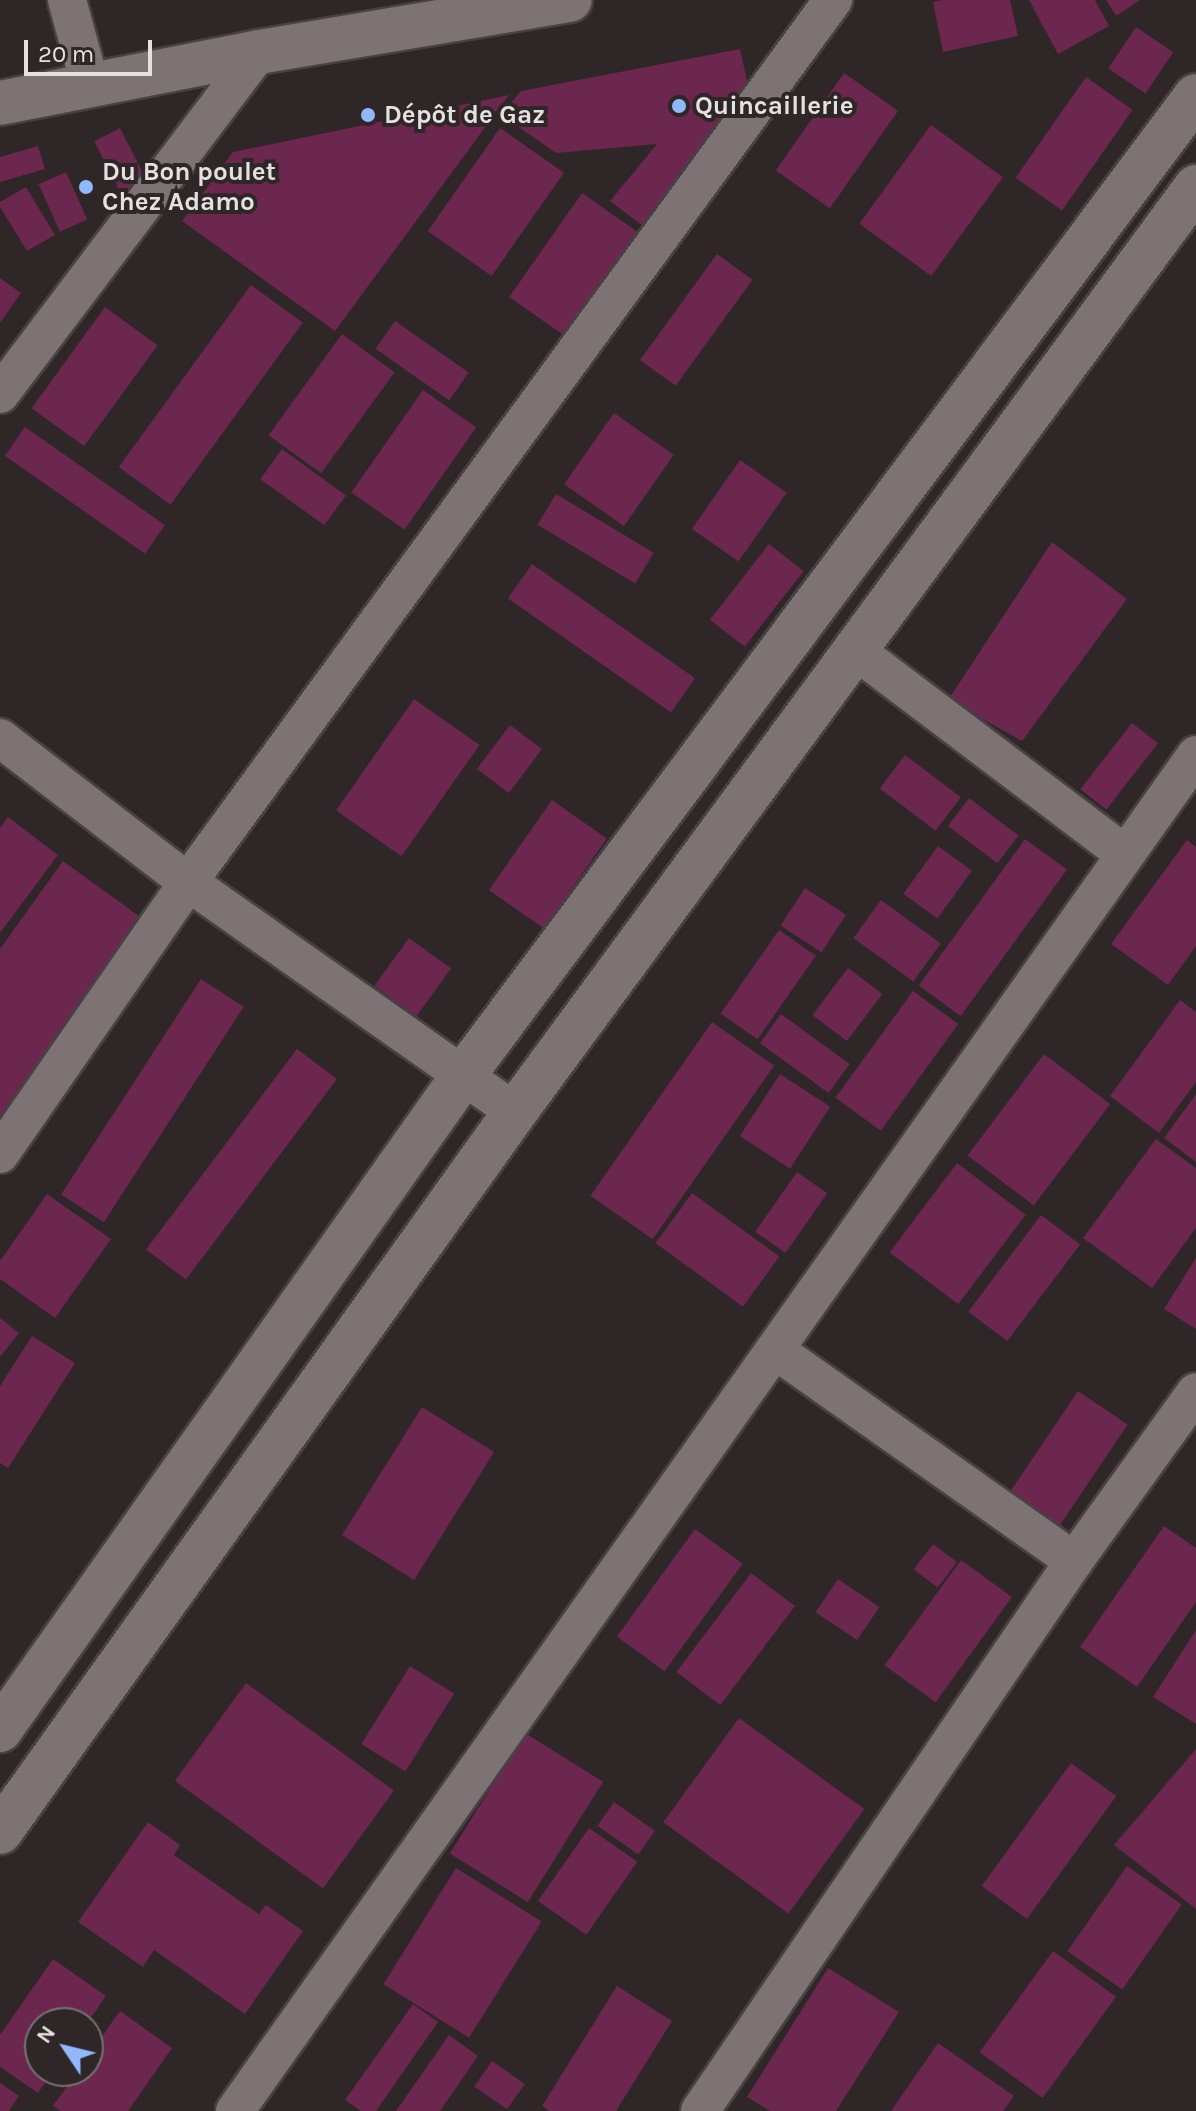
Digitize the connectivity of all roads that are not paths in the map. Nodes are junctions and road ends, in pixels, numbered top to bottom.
1 (67, 0) edge
2 (570, 0) edge
3 (833, 0) edge
4 (259, 52) junction
5 (90, 84) junction
6 (1196, 96) edge
7 (0, 103) edge
8 (1196, 187) edge
9 (0, 394) edge
10 (855, 650) junction
11 (0, 738) edge
12 (1196, 755) edge
13 (1125, 854) junction
14 (188, 882) junction
15 (462, 1077) junction
16 (515, 1112) junction
17 (0, 1154) edge
18 (775, 1350) junction
19 (1196, 1392) edge
20 (1074, 1561) junction
21 (0, 1730) edge
22 (0, 1832) edge
23 (235, 2111) edge
24 (700, 2111) edge

1 - 5 street
2 - 4 main road
3 - 14 street
4 - 5 main road
4 - 9 street
5 - 7 main road
6 - 15 main road
8 - 10 main road
10 - 13 street
10 - 16 main road
11 - 14 street
12 - 13 street
13 - 18 street
14 - 15 street
14 - 17 street
15 - 16 street
15 - 21 main road
16 - 22 main road
18 - 20 street
18 - 23 street
19 - 20 street
20 - 24 street

